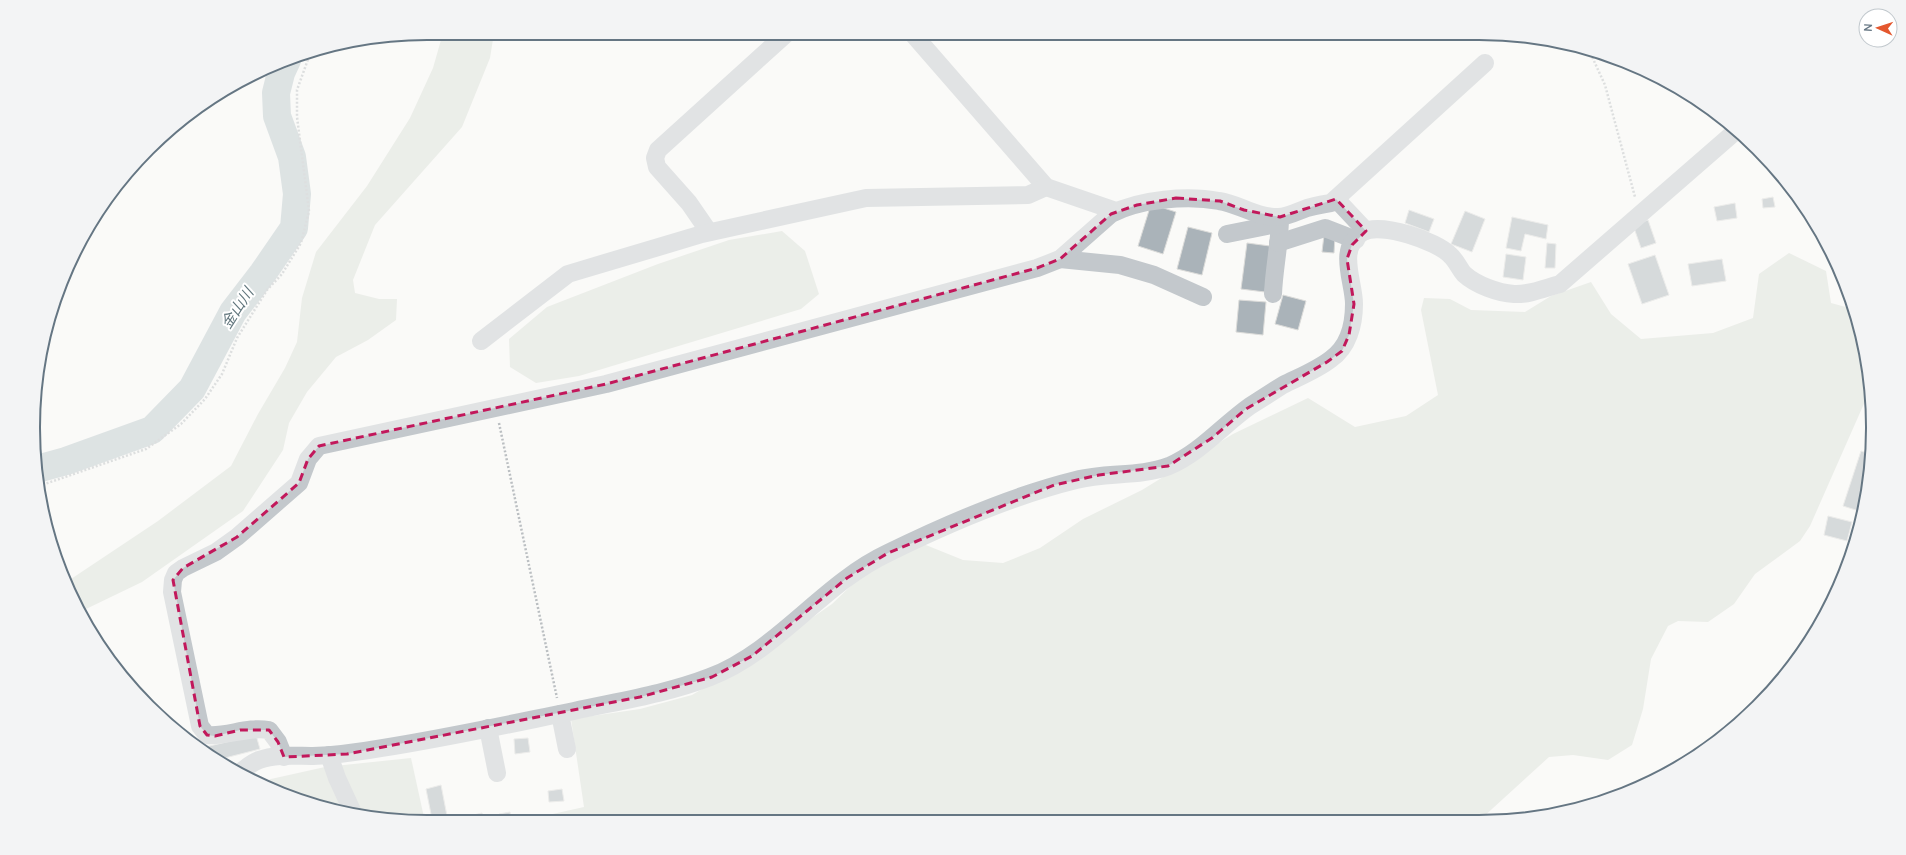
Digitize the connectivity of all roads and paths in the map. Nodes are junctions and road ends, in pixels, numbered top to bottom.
1 (779, 40) edge
2 (918, 40) edge
3 (1592, 57) edge
4 (308, 59) edge
5 (1485, 63) dead end
6 (1732, 135) edge
7 (1046, 187) junction
8 (1336, 199) junction
9 (1116, 211) junction
10 (1640, 213) junction
11 (1280, 217) junction
12 (709, 232) junction
13 (1226, 234) dead end
14 (1361, 236) junction
15 (1278, 243) junction
16 (1060, 260) junction
17 (1273, 294) dead end
18 (1203, 297) dead end
19 (481, 341) dead end
20 (496, 408) junction
21 (44, 484) edge
22 (560, 714) junction
23 (488, 728) junction
24 (567, 749) dead end
25 (329, 755) junction
26 (284, 756) junction
27 (245, 769) edge
28 (497, 773) dead end
29 (351, 808) edge

1 - 12 street
2 - 7 street
3 - 10 path
4 - 21 path
5 - 8 street
6 - 10 street
7 - 9 street
7 - 12 street
8 - 11 street
8 - 14 street
9 - 11 street
9 - 16 street
10 - 14 street
11 - 13 street
11 - 15 street
12 - 19 street
14 - 15 street
14 - 22 street
15 - 17 street
16 - 18 street
16 - 20 street
20 - 22 path
20 - 26 street
22 - 23 street
22 - 24 street
23 - 25 street
23 - 28 street
25 - 26 street
25 - 29 street
26 - 27 street

